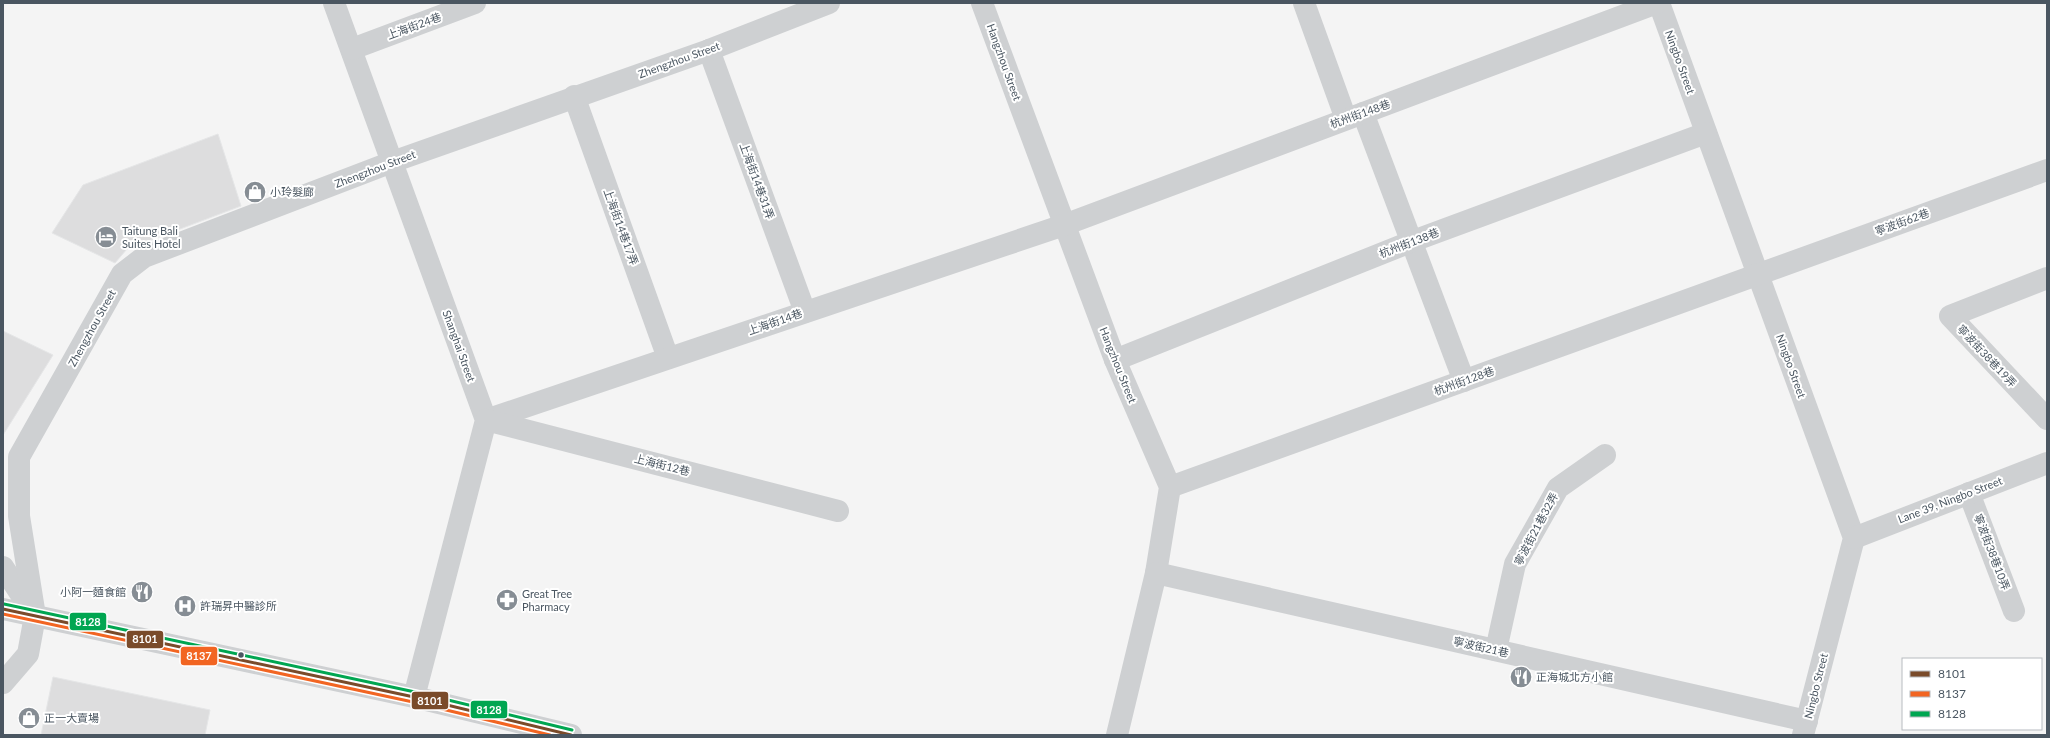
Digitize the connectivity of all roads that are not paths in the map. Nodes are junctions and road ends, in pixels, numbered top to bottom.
1 (334, 3) edge
2 (475, 3) edge
3 (829, 3) edge
4 (982, 3) edge
5 (1304, 3) edge
6 (1658, 3) edge
7 (352, 49) junction
8 (709, 50) junction
9 (574, 96) junction
10 (1355, 116) junction
11 (1706, 133) junction
12 (392, 162) junction
13 (2047, 170) edge
14 (1064, 225) junction
15 (1412, 241) junction
16 (1758, 274) junction
17 (2047, 278) edge
18 (805, 312) junction
19 (668, 358) junction
20 (1115, 360) junction
21 (1464, 381) junction
22 (2047, 419) edge
23 (486, 420) junction
24 (1605, 455) dead end
25 (11, 460) edge
26 (2047, 462) edge
27 (1170, 487) junction
28 (1969, 493) junction
29 (838, 511) dead end
30 (1854, 538) junction
31 (3, 567) edge
32 (1156, 573) junction
33 (3, 609) edge
34 (2014, 611) dead end
35 (35, 616) junction
36 (1496, 650) junction
37 (3, 683) edge
38 (414, 697) junction
39 (1805, 728) edge
40 (525, 730) edge
41 (572, 735) edge
42 (1117, 735) edge

1 - 7 street, Shanghai Street
2 - 7 street, 上海街24巷
3 - 8 street, Zhengzhou Street
4 - 14 street, Hangzhou Street
5 - 10 street
6 - 10 street, 杭州街148巷
6 - 11 street, Ningbo Street
7 - 12 street, Shanghai Street
8 - 9 street, Zhengzhou Street
8 - 18 street, 上海街14巷31弄
9 - 12 street, Zhengzhou Street
9 - 19 street, 上海街14巷17弄
10 - 14 street, 杭州街148巷
10 - 15 street
11 - 15 street, 杭州街138巷
11 - 16 street, Ningbo Street
12 - 23 street, Shanghai Street
12 - 25 street, Zhengzhou Street
13 - 16 street, 寧波街62巷
14 - 18 street, 上海街14巷
14 - 20 street, Hangzhou Street
15 - 20 street, 杭州街138巷
15 - 21 street
16 - 21 street, 杭州街128巷
16 - 30 street, Ningbo Street
17 - 22 street, 寧波街38巷19弄
18 - 19 street, 上海街14巷
19 - 23 street, 上海街14巷
20 - 27 street, Hangzhou Street
21 - 27 street, 杭州街128巷
23 - 29 street, 上海街12巷
23 - 38 street
24 - 36 street, 寧波街21巷32弄
25 - 35 street
26 - 28 street, Lane 39, Ningbo Street
27 - 32 street
28 - 30 street, Lane 39, Ningbo Street
28 - 34 street, 寧波街38巷10弄
30 - 39 street, Ningbo Street
31 - 35 street
32 - 36 street, 寧波街21巷
32 - 42 street
33 - 35 street
35 - 37 street
35 - 38 street
36 - 39 street, 寧波街21巷
38 - 40 street
40 - 41 street

